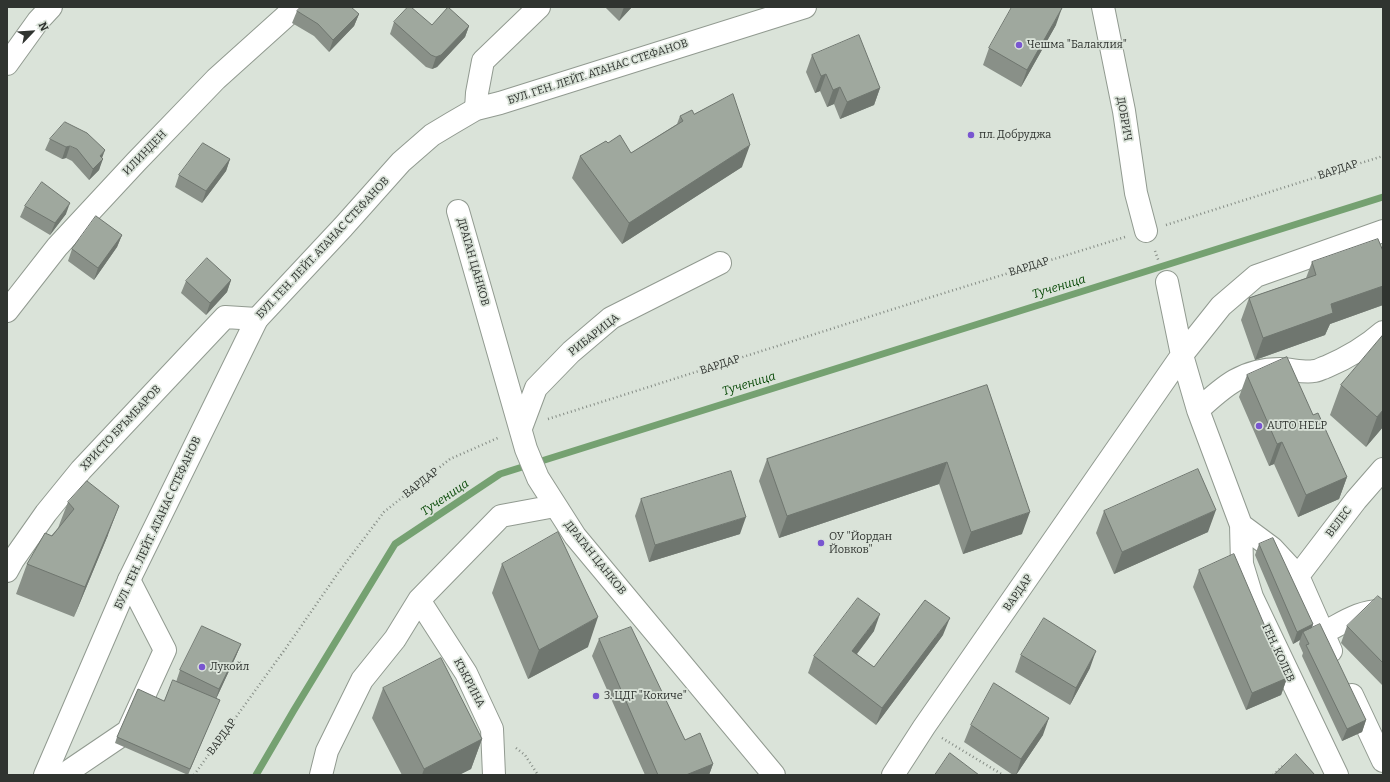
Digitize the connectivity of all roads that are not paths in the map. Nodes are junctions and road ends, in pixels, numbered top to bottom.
1 (51, 7) edge
2 (296, 7) edge
3 (539, 7) edge
4 (805, 7) edge
5 (1103, 7) edge
6 (7, 64) edge
7 (476, 109) junction
8 (458, 211) dead end
9 (1146, 231) road end
10 (1383, 231) edge
11 (720, 263) dead end
12 (1167, 282) dead end
13 (7, 311) edge
14 (257, 319) junction
15 (1383, 332) edge
16 (1182, 355) junction
17 (1198, 410) junction
18 (521, 428) junction
19 (1383, 469) edge
20 (555, 506) junction
21 (1241, 525) junction
22 (7, 571) edge
23 (1298, 576) junction
24 (129, 580) junction
25 (419, 600) junction
26 (1383, 611) edge
27 (1323, 633) junction
28 (1383, 761) edge
29 (45, 775) edge
30 (63, 775) edge
31 (321, 775) edge
32 (494, 775) edge
33 (774, 775) edge
34 (893, 775) edge
35 (1338, 775) edge

1 - 6 street
2 - 13 street, ИЛИНДЕН
3 - 7 street
4 - 7 street, БУЛ. ГЕН. ЛЕЙТ. АТАНАС СТЕФАНОВ
5 - 9 street, ДОБРИЧ
7 - 14 street, БУЛ. ГЕН. ЛЕЙТ. АТАНАС СТЕФАНОВ
8 - 18 street, ДРАГАН ЦАНКОВ
10 - 16 street, ВАРДАР
11 - 18 street, РИБАРИЦА
12 - 16 street
14 - 22 street, ХРИСТО БРЪМБАРОВ
14 - 24 street, БУЛ. ГЕН. ЛЕЙТ. АТАНАС СТЕФАНОВ
15 - 17 street
16 - 17 street, ГЕН. КОЛЕВ
16 - 34 street, ВАРДАР
17 - 21 street, ГЕН. КОЛЕВ
18 - 20 street, ДРАГАН ЦАНКОВ
19 - 23 street, ВЕЛЕС
20 - 25 street
20 - 33 street, ДРАГАН ЦАНКОВ
21 - 23 street
21 - 35 street, ГЕН. КОЛЕВ
23 - 27 street
24 - 29 street, БУЛ. ГЕН. ЛЕЙТ. АТАНАС СТЕФАНОВ
24 - 30 street
25 - 31 street
25 - 32 street, КЪКРИНА
26 - 27 street
27 - 28 street

